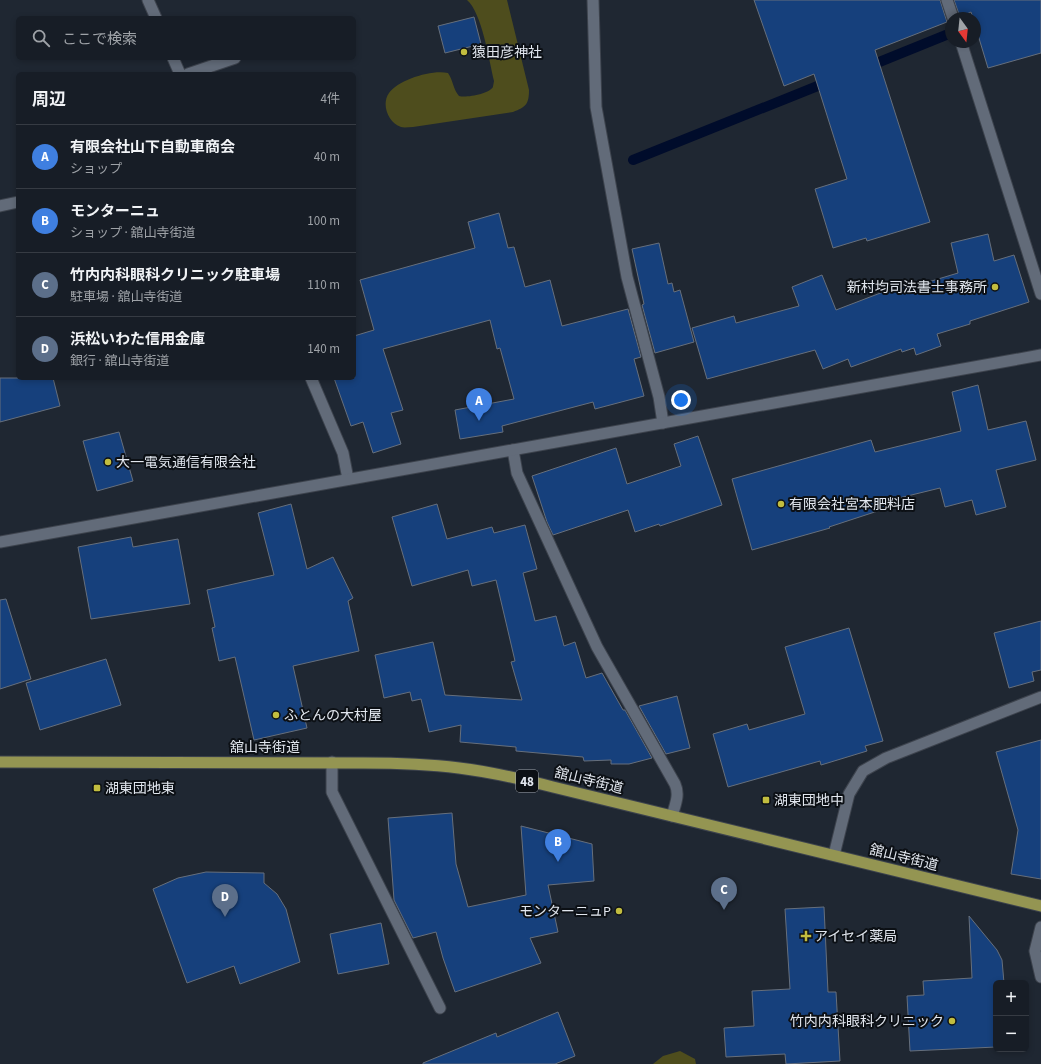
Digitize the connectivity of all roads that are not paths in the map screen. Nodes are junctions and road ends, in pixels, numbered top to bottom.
1 (148, 0) edge
2 (593, 0) edge
3 (947, 0) edge
4 (951, 12) edge
5 (155, 16) edge
6 (963, 48) edge
7 (174, 60) edge
8 (229, 60) edge
9 (179, 72) edge
10 (194, 72) edge
11 (16, 202) edge
12 (0, 206) edge
13 (1041, 294) edge
14 (1040, 358) edge
15 (312, 380) edge
16 (663, 423) junction
17 (513, 450) junction
18 (348, 479) junction
19 (0, 542) edge
20 (1041, 697) edge
21 (0, 762) edge
22 (332, 762) junction
23 (672, 816) junction
24 (834, 855) junction
25 (1041, 906) edge
26 (1041, 927) edge
27 (1041, 977) edge
28 (440, 1008) dead end

1 - 5 street
2 - 16 street
3 - 4 street
6 - 13 street
7 - 9 street
8 - 10 street
11 - 12 street
14 - 16 street
15 - 18 street
16 - 17 street
17 - 18 street
17 - 23 street
18 - 19 street
20 - 24 street
21 - 22 main road, 舘山寺街道 / 48
22 - 23 main road, 舘山寺街道 / 48
22 - 28 street
23 - 24 main road, 舘山寺街道 / 48
24 - 25 main road, 舘山寺街道 / 48
26 - 27 street

